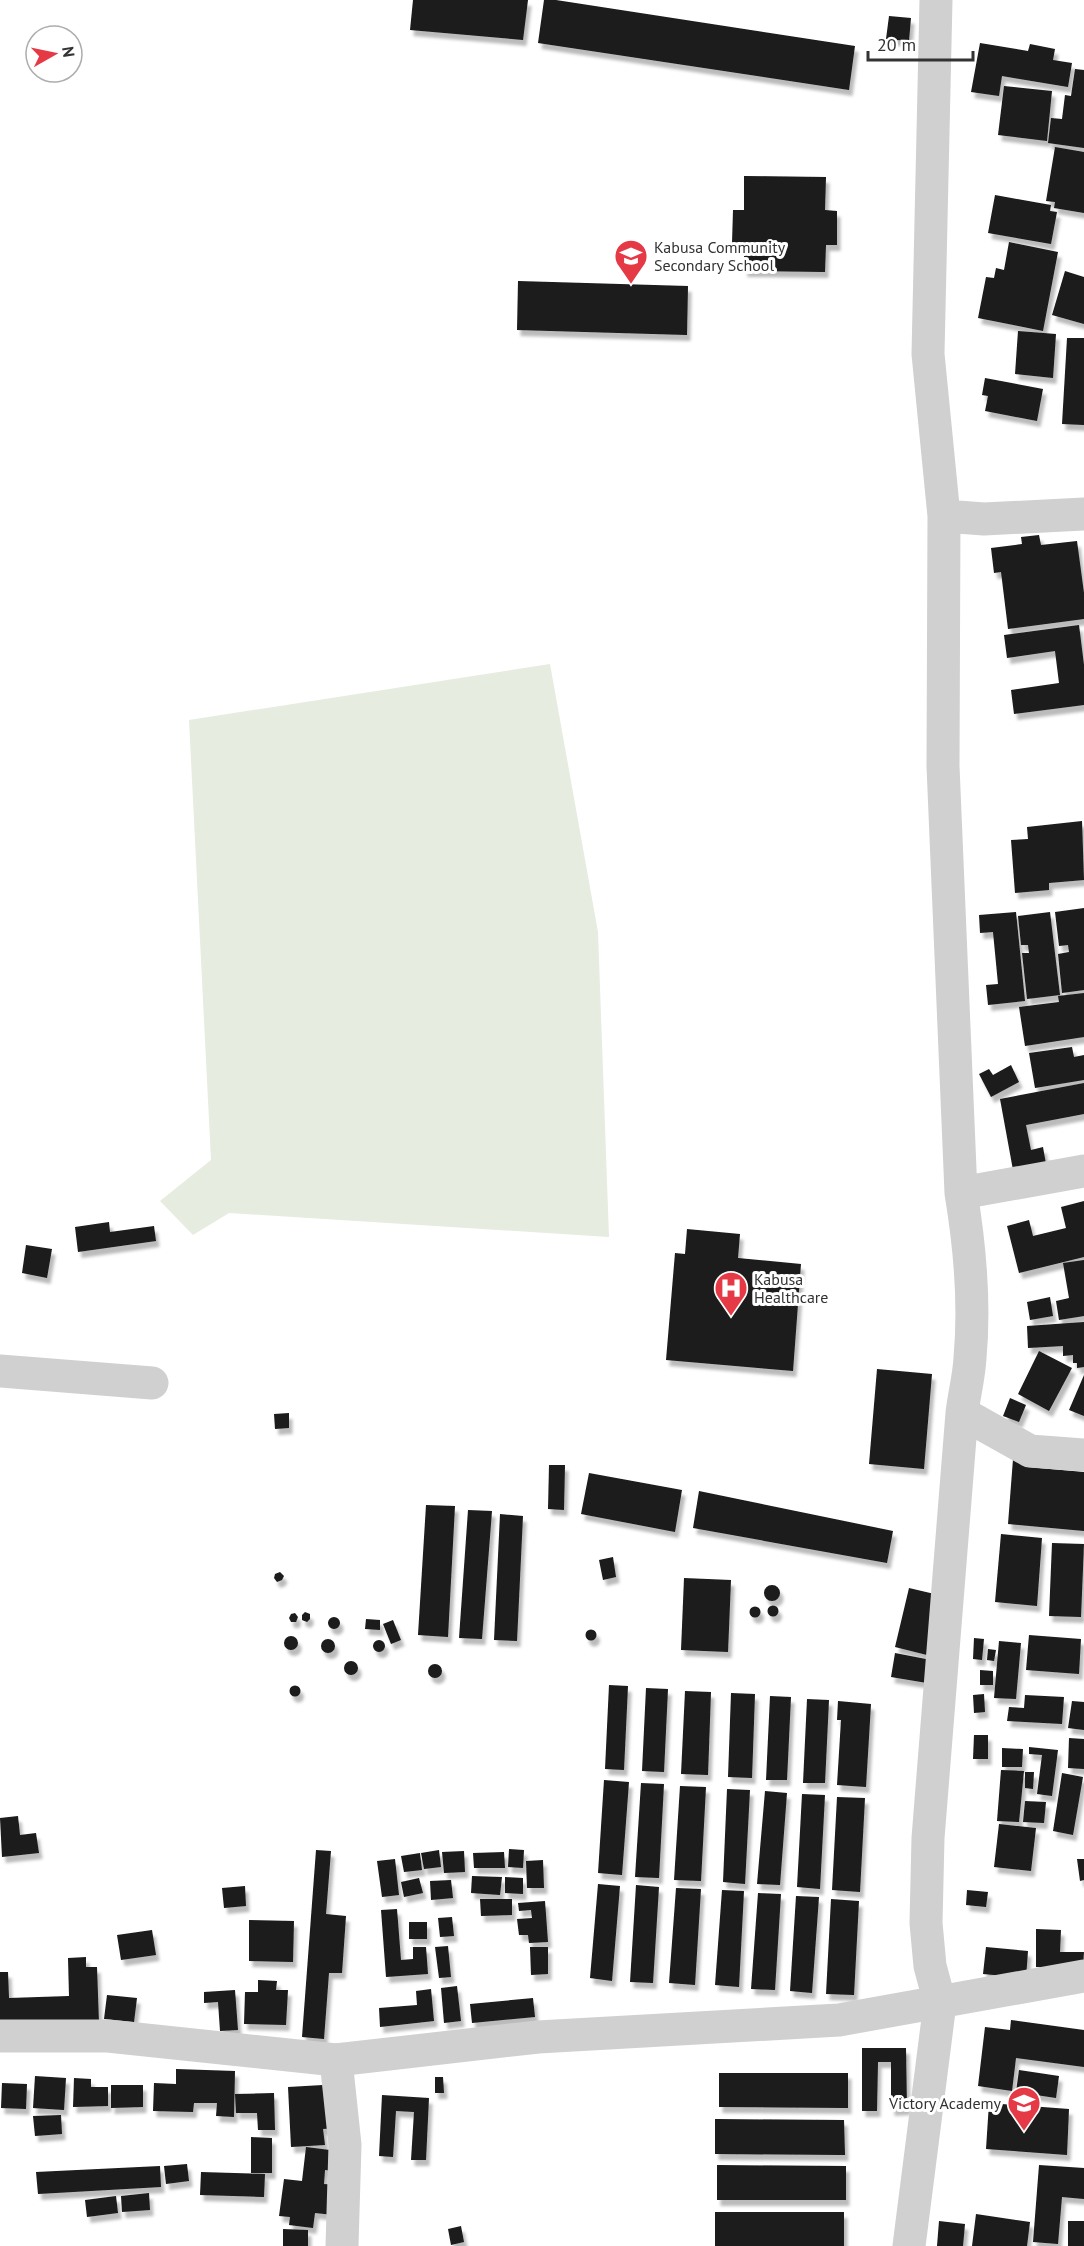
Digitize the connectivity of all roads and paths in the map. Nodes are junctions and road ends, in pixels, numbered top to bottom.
1 (936, 0) edge
2 (1084, 514) edge
3 (944, 516) junction
4 (1084, 1172) edge
5 (961, 1192) junction
6 (0, 1371) edge
7 (152, 1383) dead end
8 (962, 1413) junction
9 (1084, 1455) edge
10 (1084, 1976) edge
11 (940, 2003) junction
12 (0, 2036) edge
13 (336, 2060) junction
14 (342, 2246) edge
15 (909, 2246) edge

1 - 3 street
2 - 3 street
3 - 5 street
4 - 5 street
5 - 8 street
6 - 7 street
8 - 9 street
8 - 11 street
10 - 11 street
11 - 13 street
11 - 15 street
12 - 13 street
13 - 14 street

